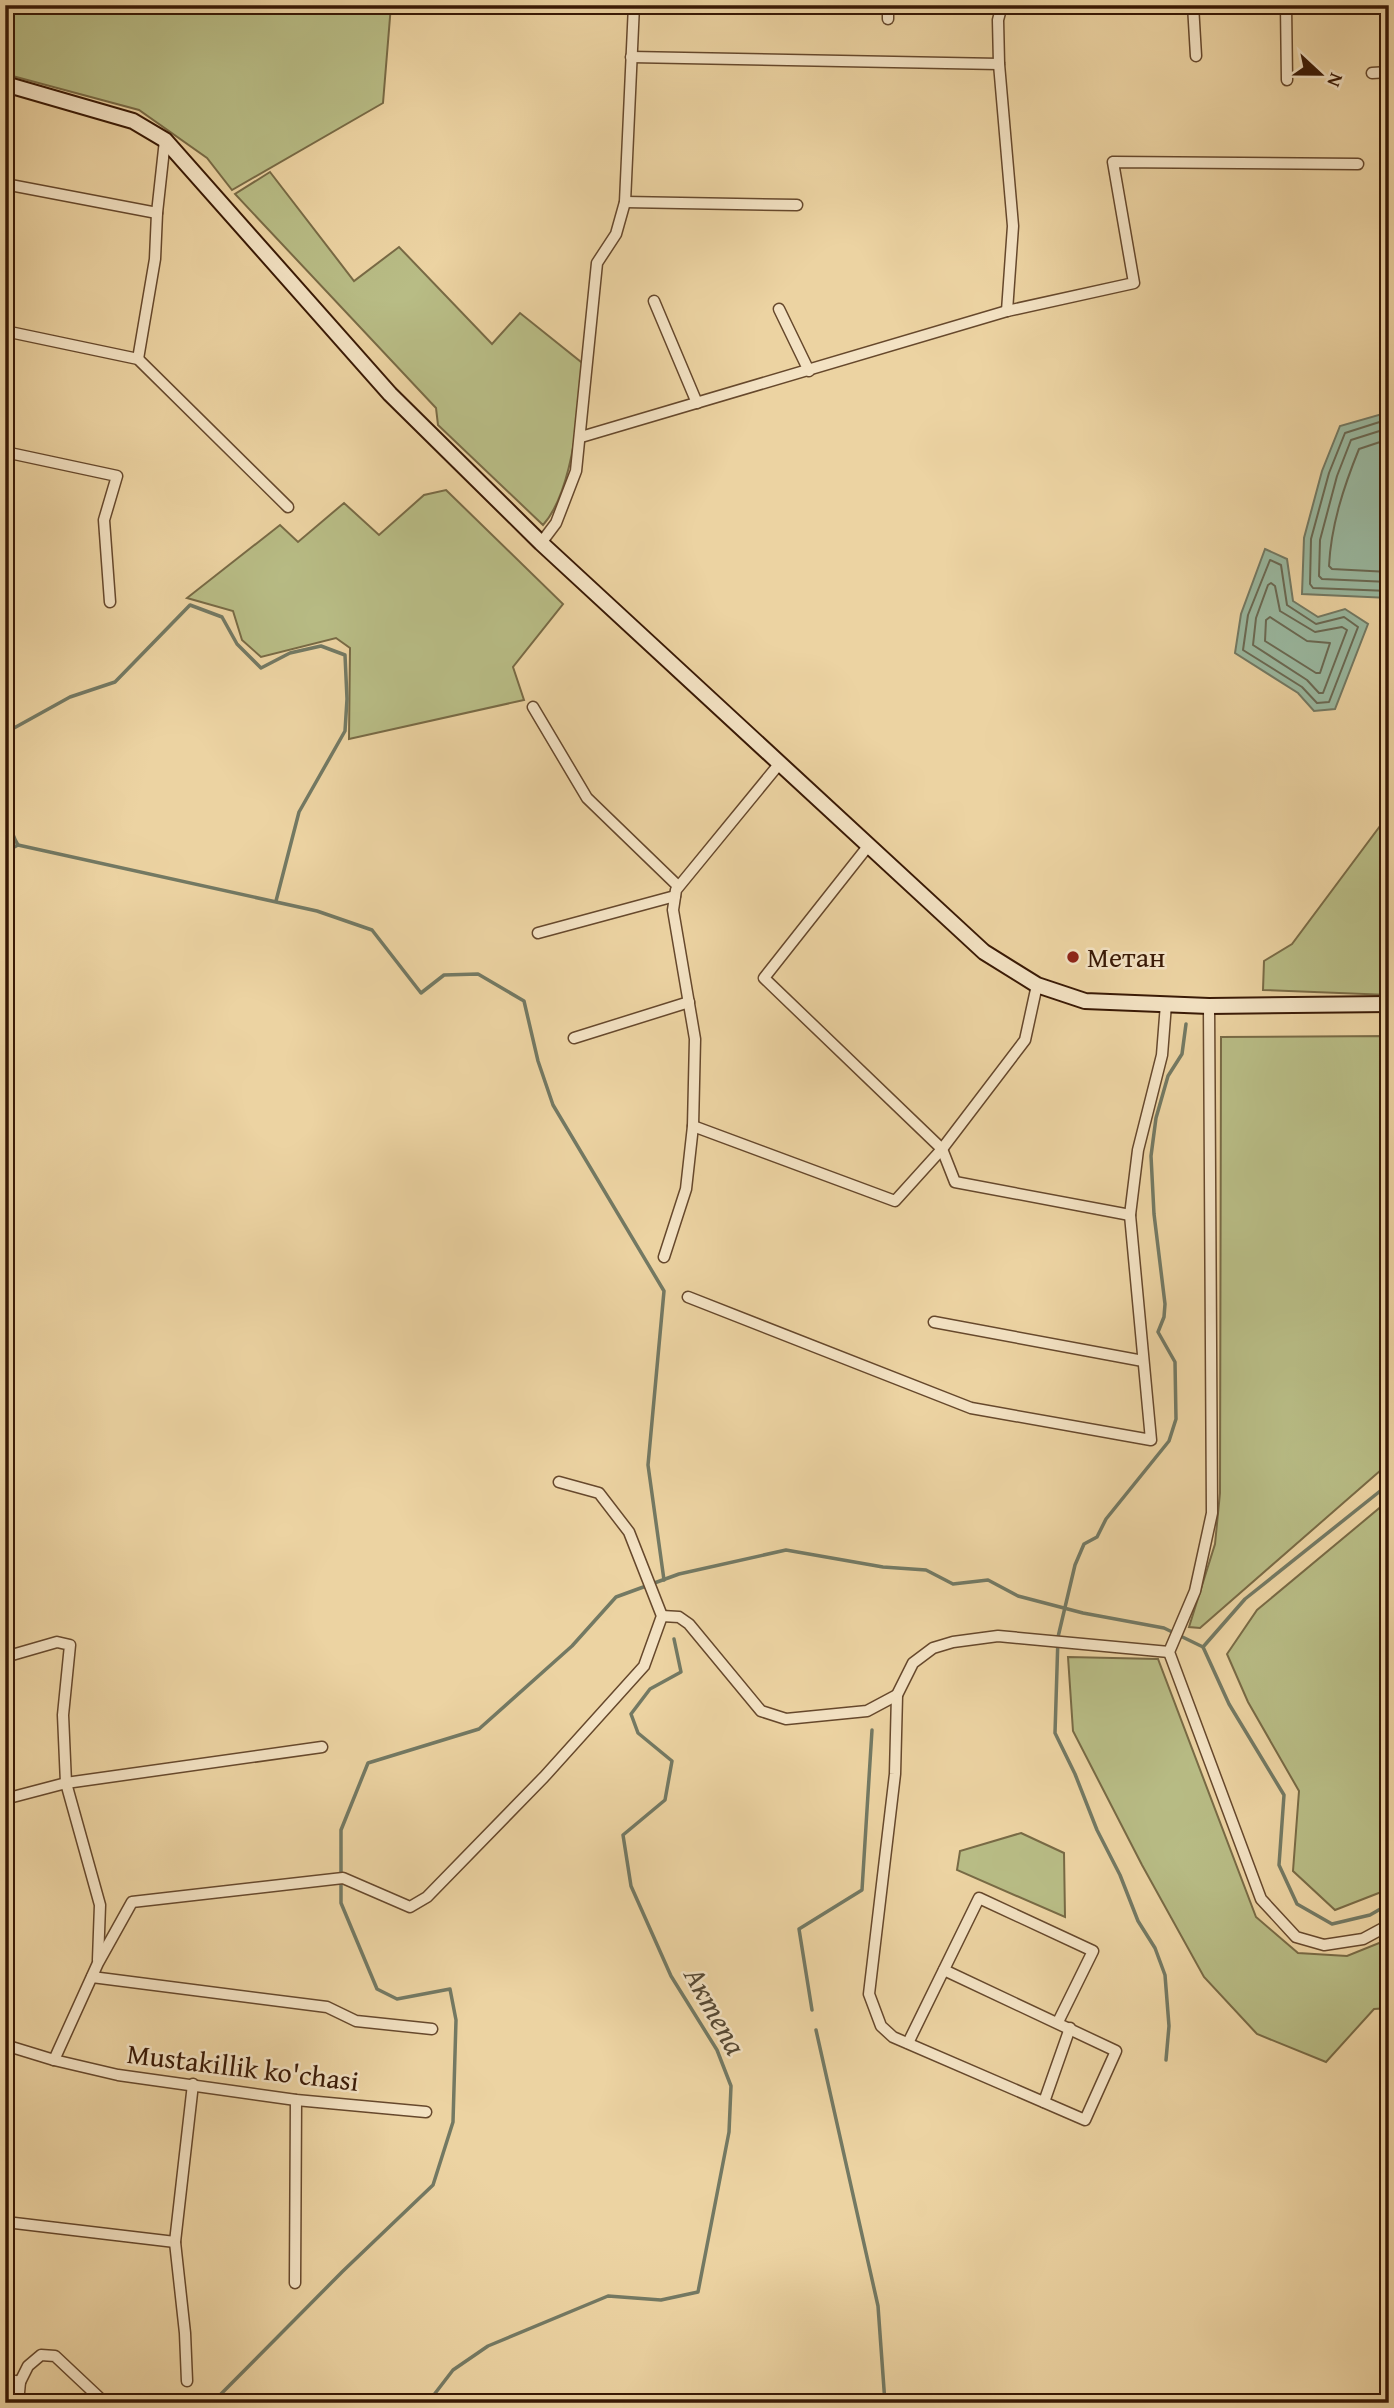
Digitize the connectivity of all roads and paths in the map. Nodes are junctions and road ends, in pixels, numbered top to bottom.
1 (634, 5) edge
2 (888, 5) edge
3 (1002, 5) edge
4 (1158, 5) edge
5 (1193, 5) edge
6 (1286, 5) edge
7 (1116, 8) dead end
8 (888, 19) dead end
9 (1196, 56) dead end
10 (631, 57) junction
11 (999, 64) junction
12 (1389, 72) edge
13 (1372, 73) dead end
14 (1287, 80) dead end
15 (5, 84) edge
16 (165, 140) junction
17 (1358, 164) dead end
18 (5, 184) edge
19 (625, 202) junction
20 (797, 205) dead end
21 (156, 213) junction
22 (654, 301) dead end
23 (779, 309) dead end
24 (1007, 311) junction
25 (5, 331) edge
26 (138, 359) junction
27 (809, 371) junction
28 (698, 403) junction
29 (581, 437) junction
30 (5, 452) edge
31 (288, 507) dead end
32 (541, 543) junction
33 (110, 602) dead end
34 (533, 707) dead end
35 (780, 763) junction
36 (869, 845) junction
37 (677, 891) junction
38 (538, 933) dead end
39 (1037, 985) junction
40 (689, 1002) junction
41 (1166, 1004) junction
42 (1389, 1004) edge
43 (1209, 1006) junction
44 (574, 1038) dead end
45 (693, 1126) junction
46 (942, 1149) junction
47 (1130, 1215) junction
48 (664, 1257) dead end
49 (688, 1297) dead end
50 (934, 1321) dead end
51 (1143, 1361) junction
52 (559, 1482) dead end
53 (662, 1616) junction
54 (1169, 1652) junction
55 (5, 1657) edge
56 (897, 1695) junction
57 (322, 1747) dead end
58 (66, 1783) junction
59 (5, 1799) edge
60 (1389, 1925) edge
61 (98, 1963) junction
62 (944, 1970) junction
63 (92, 1977) junction
64 (1058, 2022) junction
65 (1070, 2028) junction
66 (432, 2029) dead end
67 (908, 2043) junction
68 (5, 2045) edge
69 (54, 2060) junction
70 (193, 2084) junction
71 (296, 2100) junction
72 (1044, 2102) junction
73 (426, 2112) dead end
74 (5, 2219) edge
75 (175, 2242) junction
76 (295, 2283) dead end
77 (5, 2379) edge
78 (187, 2381) dead end
79 (20, 2382) junction
80 (96, 2399) edge
81 (18, 2403) edge
82 (105, 2403) edge

1 - 10 street
2 - 8 street
3 - 11 street
4 - 7 street
5 - 9 street
6 - 14 street
10 - 11 street
10 - 19 street
11 - 24 street
12 - 13 street
15 - 16 main road
16 - 21 street
16 - 32 main road
17 - 24 street
18 - 21 street
19 - 20 street
19 - 29 street
21 - 26 street
22 - 28 street
23 - 27 street
24 - 27 street
25 - 26 street
26 - 31 street
27 - 28 street
28 - 29 street
29 - 32 street
30 - 33 street
32 - 35 main road
34 - 37 street
35 - 36 main road
35 - 37 street
36 - 39 main road
36 - 46 street
37 - 38 street
37 - 40 street
39 - 41 main road
39 - 46 street
40 - 44 street
40 - 45 street
41 - 43 main road
41 - 47 street
42 - 43 main road
43 - 54 street
45 - 46 street
45 - 48 street
46 - 47 street
47 - 51 street
49 - 51 street
50 - 51 street
52 - 53 street
53 - 56 street
53 - 61 street
54 - 56 street
54 - 60 street
55 - 58 street
56 - 67 street
57 - 58 street
58 - 59 street
58 - 61 street
61 - 63 street
62 - 64 street
62 - 64 street
62 - 67 street
63 - 66 street
63 - 69 street
64 - 65 street
65 - 72 street
65 - 72 street
67 - 72 street
68 - 69 street, Mustakillik ko'chasi
69 - 70 street, Mustakillik ko'chasi
70 - 71 street, Mustakillik ko'chasi
70 - 75 street
71 - 73 street, Mustakillik ko'chasi
71 - 76 street
74 - 75 street
75 - 78 street
77 - 79 street
79 - 80 street
79 - 81 street
80 - 82 street

